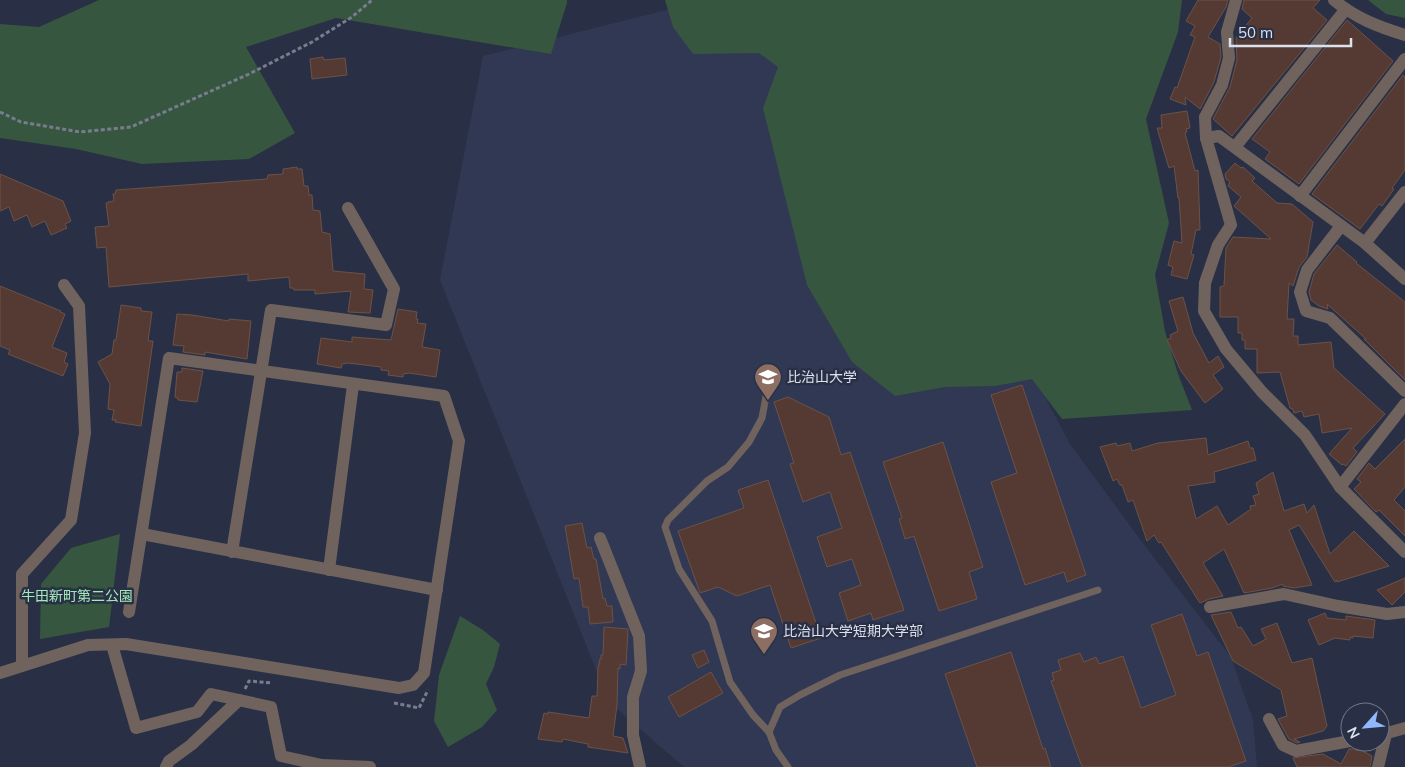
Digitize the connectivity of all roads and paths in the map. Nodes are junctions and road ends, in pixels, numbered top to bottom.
1 (372, 0) edge
2 (1236, 0) edge
3 (1334, 0) edge
4 (1346, 9) junction
5 (1405, 35) edge
6 (1405, 59) edge
7 (0, 112) edge
8 (1206, 138) junction
9 (1234, 147) junction
10 (1405, 192) edge
11 (1300, 196) junction
12 (348, 208) dead end
13 (1341, 226) junction
14 (1365, 244) junction
15 (1405, 278) edge
16 (64, 285) dead end
17 (261, 372) junction
18 (353, 385) junction
19 (767, 391) dead end
20 (1405, 391) edge
21 (1405, 404) edge
22 (1340, 487) junction
23 (142, 534) junction
24 (600, 538) dead end
25 (232, 552) junction
26 (1405, 552) edge
27 (329, 570) junction
28 (437, 590) junction
29 (1098, 590) dead end
30 (1210, 607) dead end
31 (129, 612) dead end
32 (1405, 612) edge
33 (112, 644) junction
34 (22, 665) junction
35 (0, 673) edge
36 (239, 700) junction
37 (1269, 719) dead end
38 (1405, 728) edge
39 (770, 732) junction
40 (1390, 732) edge
41 (1340, 743) edge
42 (1380, 752) edge
43 (166, 767) edge
44 (370, 767) edge
45 (640, 767) edge
46 (788, 767) edge
47 (1378, 767) edge

1 - 7 path
2 - 8 street
3 - 4 street
4 - 5 street
4 - 9 street
6 - 11 street
8 - 9 street
8 - 22 street
9 - 11 street
10 - 14 street
11 - 13 street
12 - 17 street
13 - 14 street
13 - 20 street
14 - 15 street
16 - 34 street
17 - 18 street
17 - 23 street
17 - 25 street
18 - 27 street
18 - 28 street
19 - 39 lane
21 - 22 street
22 - 26 street
23 - 25 street
23 - 31 street
24 - 45 street
25 - 27 street
27 - 28 street
28 - 33 street
29 - 39 lane
30 - 32 street
33 - 34 street
33 - 36 street
34 - 35 street
36 - 43 street
36 - 44 street
37 - 41 street
38 - 40 street
39 - 46 lane
42 - 47 street

